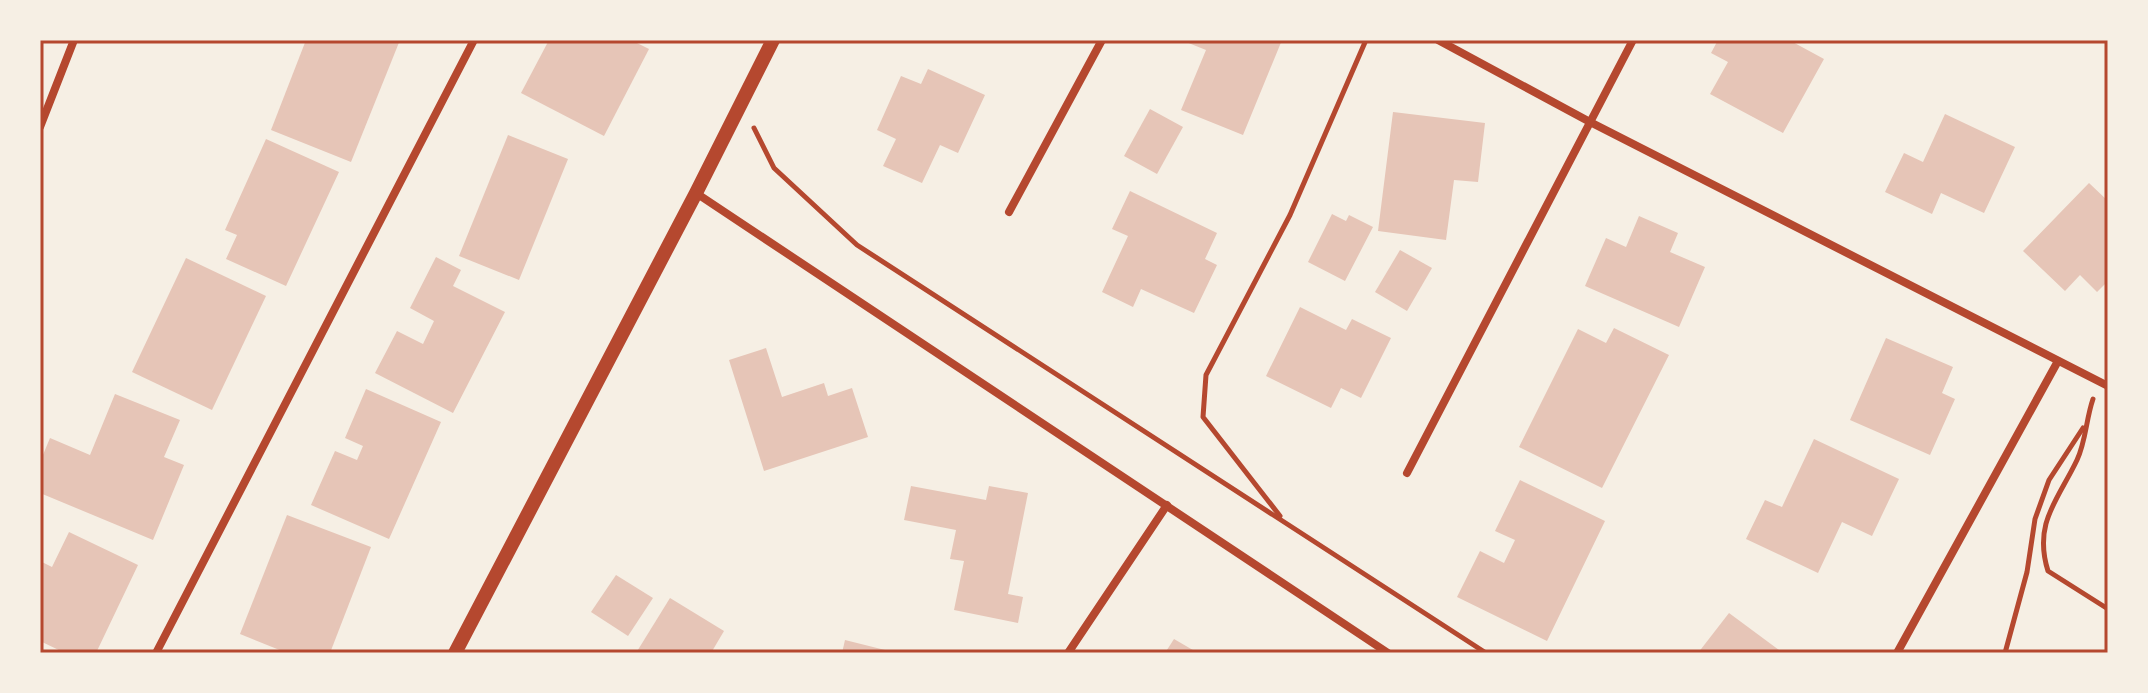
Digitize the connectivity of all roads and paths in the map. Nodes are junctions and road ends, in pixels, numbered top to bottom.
1 (74, 40) edge
2 (474, 40) edge
3 (773, 40) edge
4 (1102, 40) edge
5 (1366, 40) edge
6 (1438, 40) edge
7 (1633, 40) edge
8 (740, 102) junction
9 (1590, 122) junction
10 (40, 127) edge
11 (696, 193) junction
12 (1009, 212) dead end
13 (2058, 361) junction
14 (2098, 381) junction
15 (2108, 386) edge
16 (2085, 423) junction
17 (1407, 473) dead end
18 (1167, 505) junction
19 (1282, 519) junction
20 (2108, 609) edge
21 (156, 653) edge
22 (455, 653) edge
23 (1068, 653) edge
24 (1388, 653) edge
25 (1486, 653) edge
26 (1897, 653) edge
27 (2005, 653) edge

1 - 10 street
2 - 21 street
3 - 8 street
4 - 12 street
5 - 19 path
6 - 9 street
7 - 9 street
8 - 11 street
8 - 19 path
9 - 13 street
9 - 17 street
11 - 18 street
11 - 22 street
13 - 14 street
13 - 26 street
14 - 15 street
14 - 16 path
16 - 20 path
16 - 27 path
18 - 23 street
18 - 24 street
19 - 25 path

